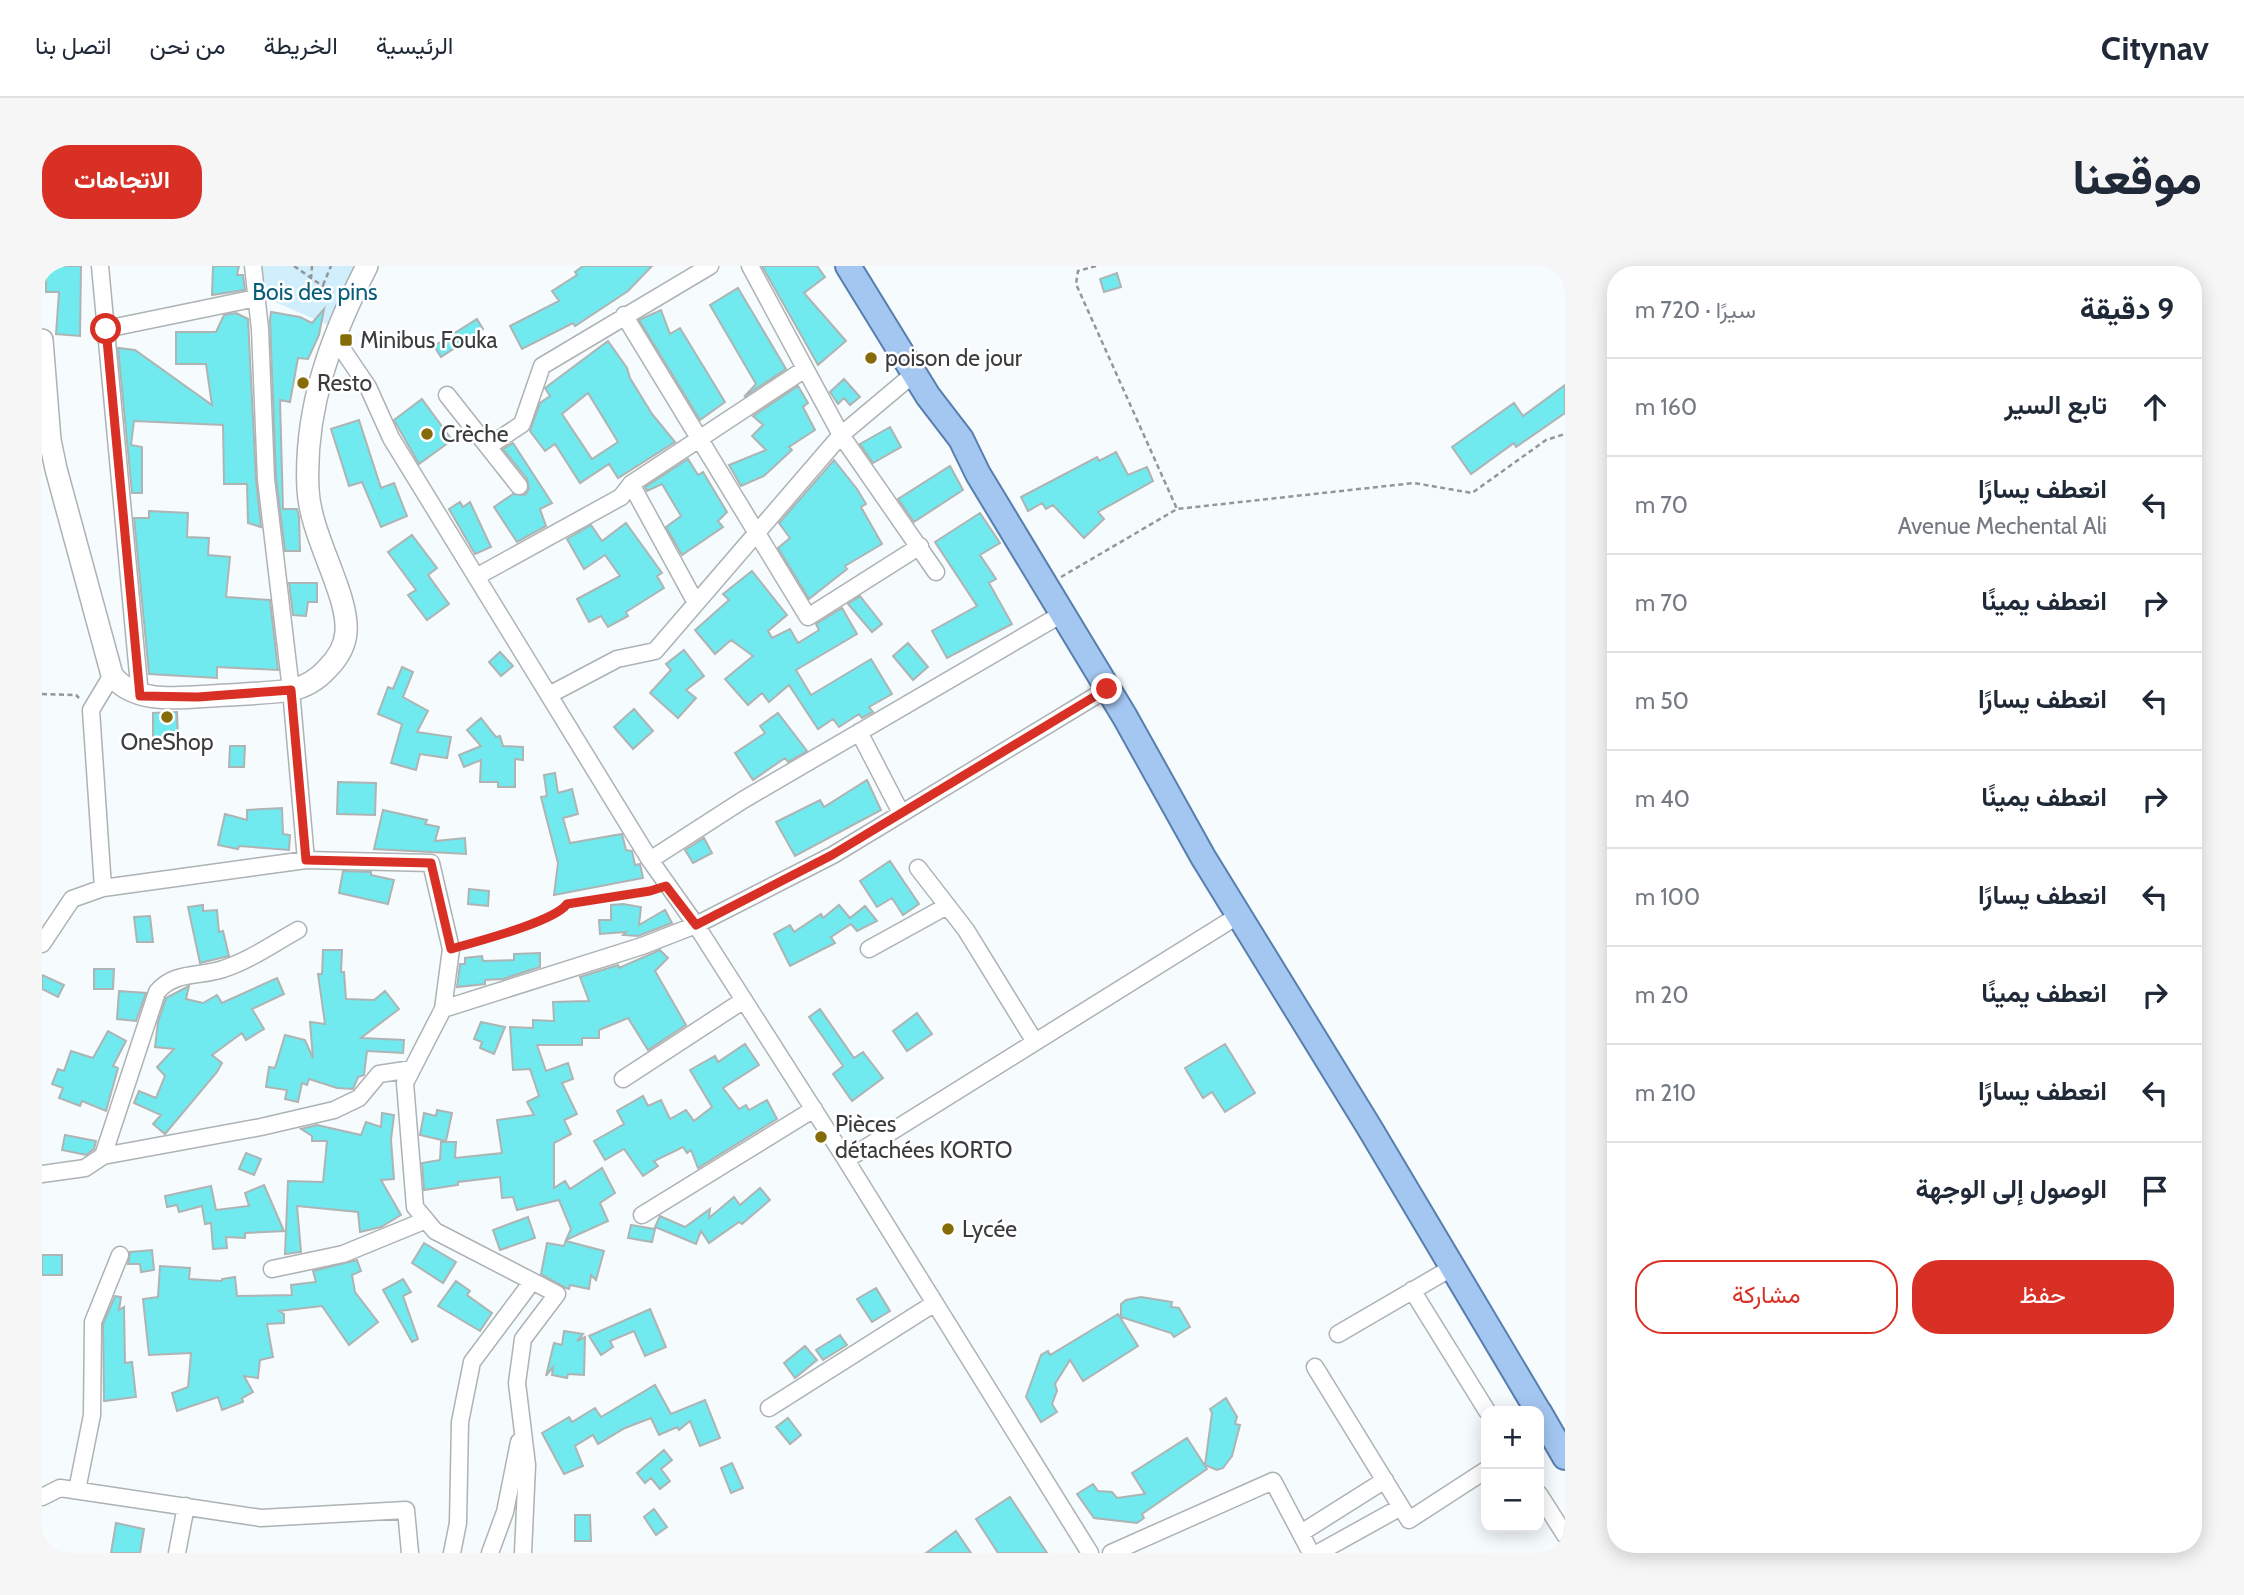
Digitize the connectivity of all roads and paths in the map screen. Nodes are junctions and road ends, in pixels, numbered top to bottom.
1 (100, 266) edge
2 (253, 266) edge
3 (294, 266) edge
4 (312, 266) edge
5 (331, 266) edge
6 (367, 266) edge
7 (710, 266) edge
8 (750, 266) edge
9 (848, 266) edge
10 (1096, 266) edge
11 (311, 279) junction
12 (322, 286) junction
13 (256, 298) junction
14 (348, 303) junction
15 (624, 315) junction
16 (106, 329) junction
17 (334, 337) junction
18 (42, 340) edge
19 (805, 369) junction
20 (916, 376) junction
21 (447, 395) dead end
22 (1565, 434) edge
23 (841, 435) junction
24 (699, 438) junction
25 (489, 446) junction
26 (631, 484) junction
27 (519, 486) dead end
28 (1177, 509) junction
29 (757, 533) junction
30 (920, 546) junction
31 (936, 572) dead end
32 (476, 577) junction
33 (1046, 586) junction
34 (696, 603) junction
35 (1062, 614) junction
36 (112, 675) junction
37 (1107, 689) junction
38 (291, 690) junction
39 (42, 694) edge
40 (76, 695) dead end
41 (549, 695) junction
42 (140, 696) junction
43 (859, 732) junction
44 (901, 813) junction
45 (306, 860) junction
46 (650, 860) junction
47 (918, 868) dead end
48 (666, 886) junction
49 (103, 888) junction
50 (947, 906) junction
51 (1240, 915) junction
52 (696, 925) junction
53 (298, 930) dead end
54 (42, 944) edge
55 (869, 948) dead end
56 (451, 949) junction
57 (744, 1000) junction
58 (443, 1009) junction
59 (1035, 1042) junction
60 (412, 1069) junction
61 (623, 1079) dead end
62 (814, 1109) junction
63 (103, 1156) junction
64 (846, 1160) junction
65 (42, 1174) edge
66 (642, 1215) dead end
67 (426, 1220) junction
68 (120, 1255) dead end
69 (1453, 1267) junction
70 (272, 1269) dead end
71 (531, 1283) junction
72 (1412, 1290) junction
73 (935, 1303) junction
74 (1338, 1334) dead end
75 (1315, 1367) dead end
76 (1484, 1406) edge
77 (1532, 1406) edge
78 (769, 1408) dead end
79 (522, 1426) junction
80 (1544, 1426) edge
81 (1565, 1457) edge
82 (1481, 1473) edge
83 (1385, 1480) junction
84 (77, 1490) junction
85 (42, 1497) edge
86 (1544, 1502) edge
87 (187, 1506) junction
88 (1401, 1507) junction
89 (1301, 1533) junction
90 (1565, 1535) edge
91 (177, 1553) edge
92 (410, 1553) edge
93 (452, 1553) edge
94 (490, 1553) edge
95 (523, 1553) edge
96 (1090, 1553) edge
97 (1111, 1553) edge
98 (1311, 1553) edge
99 (1318, 1553) edge

1 - 16 street
2 - 13 street
3 - 11 path
4 - 11 path
5 - 12 path
6 - 14 main road
7 - 15 street
8 - 19 street
9 - 20 main road
10 - 28 path
11 - 12 path
12 - 14 path
13 - 16 street
13 - 38 street
14 - 17 main road
15 - 24 street
15 - 25 street
16 - 42 street
17 - 32 street
17 - 38 main road
18 - 36 main road
19 - 23 street
19 - 24 street
20 - 23 street
20 - 33 main road
21 - 25 street
22 - 28 path
23 - 29 street
23 - 30 street
24 - 26 street
24 - 29 street
25 - 27 street
26 - 32 street
26 - 34 street
28 - 33 path
29 - 30 street
29 - 34 street
30 - 31 street
32 - 41 street
33 - 35 main road
34 - 41 street
35 - 37 main road
35 - 43 street
36 - 42 main road
36 - 49 street
37 - 44 street
37 - 51 main road
38 - 42 main road
38 - 45 street
39 - 40 path
41 - 46 street
43 - 44 street
43 - 46 street
44 - 52 street
45 - 49 street
45 - 56 street
46 - 48 street
47 - 50 street
48 - 52 street
48 - 56 path
49 - 54 street
50 - 55 street
50 - 59 street
51 - 59 street
51 - 69 main road
52 - 57 street
52 - 58 street
53 - 63 street
56 - 58 street
57 - 61 street
57 - 62 street
58 - 60 street
59 - 64 street
60 - 63 street
60 - 67 street
62 - 64 street
62 - 66 street
63 - 65 street
64 - 73 street
67 - 70 street
67 - 71 street
68 - 84 street
69 - 72 street
69 - 77 main road
71 - 79 street
71 - 93 street
72 - 74 street
72 - 76 street
73 - 78 street
73 - 96 street
75 - 83 street
79 - 94 street
79 - 95 street
80 - 81 main road
82 - 88 street
83 - 88 street
83 - 89 street
84 - 85 street
84 - 87 street
86 - 90 street
87 - 91 street
87 - 92 street
88 - 99 street
89 - 97 street
89 - 98 street

